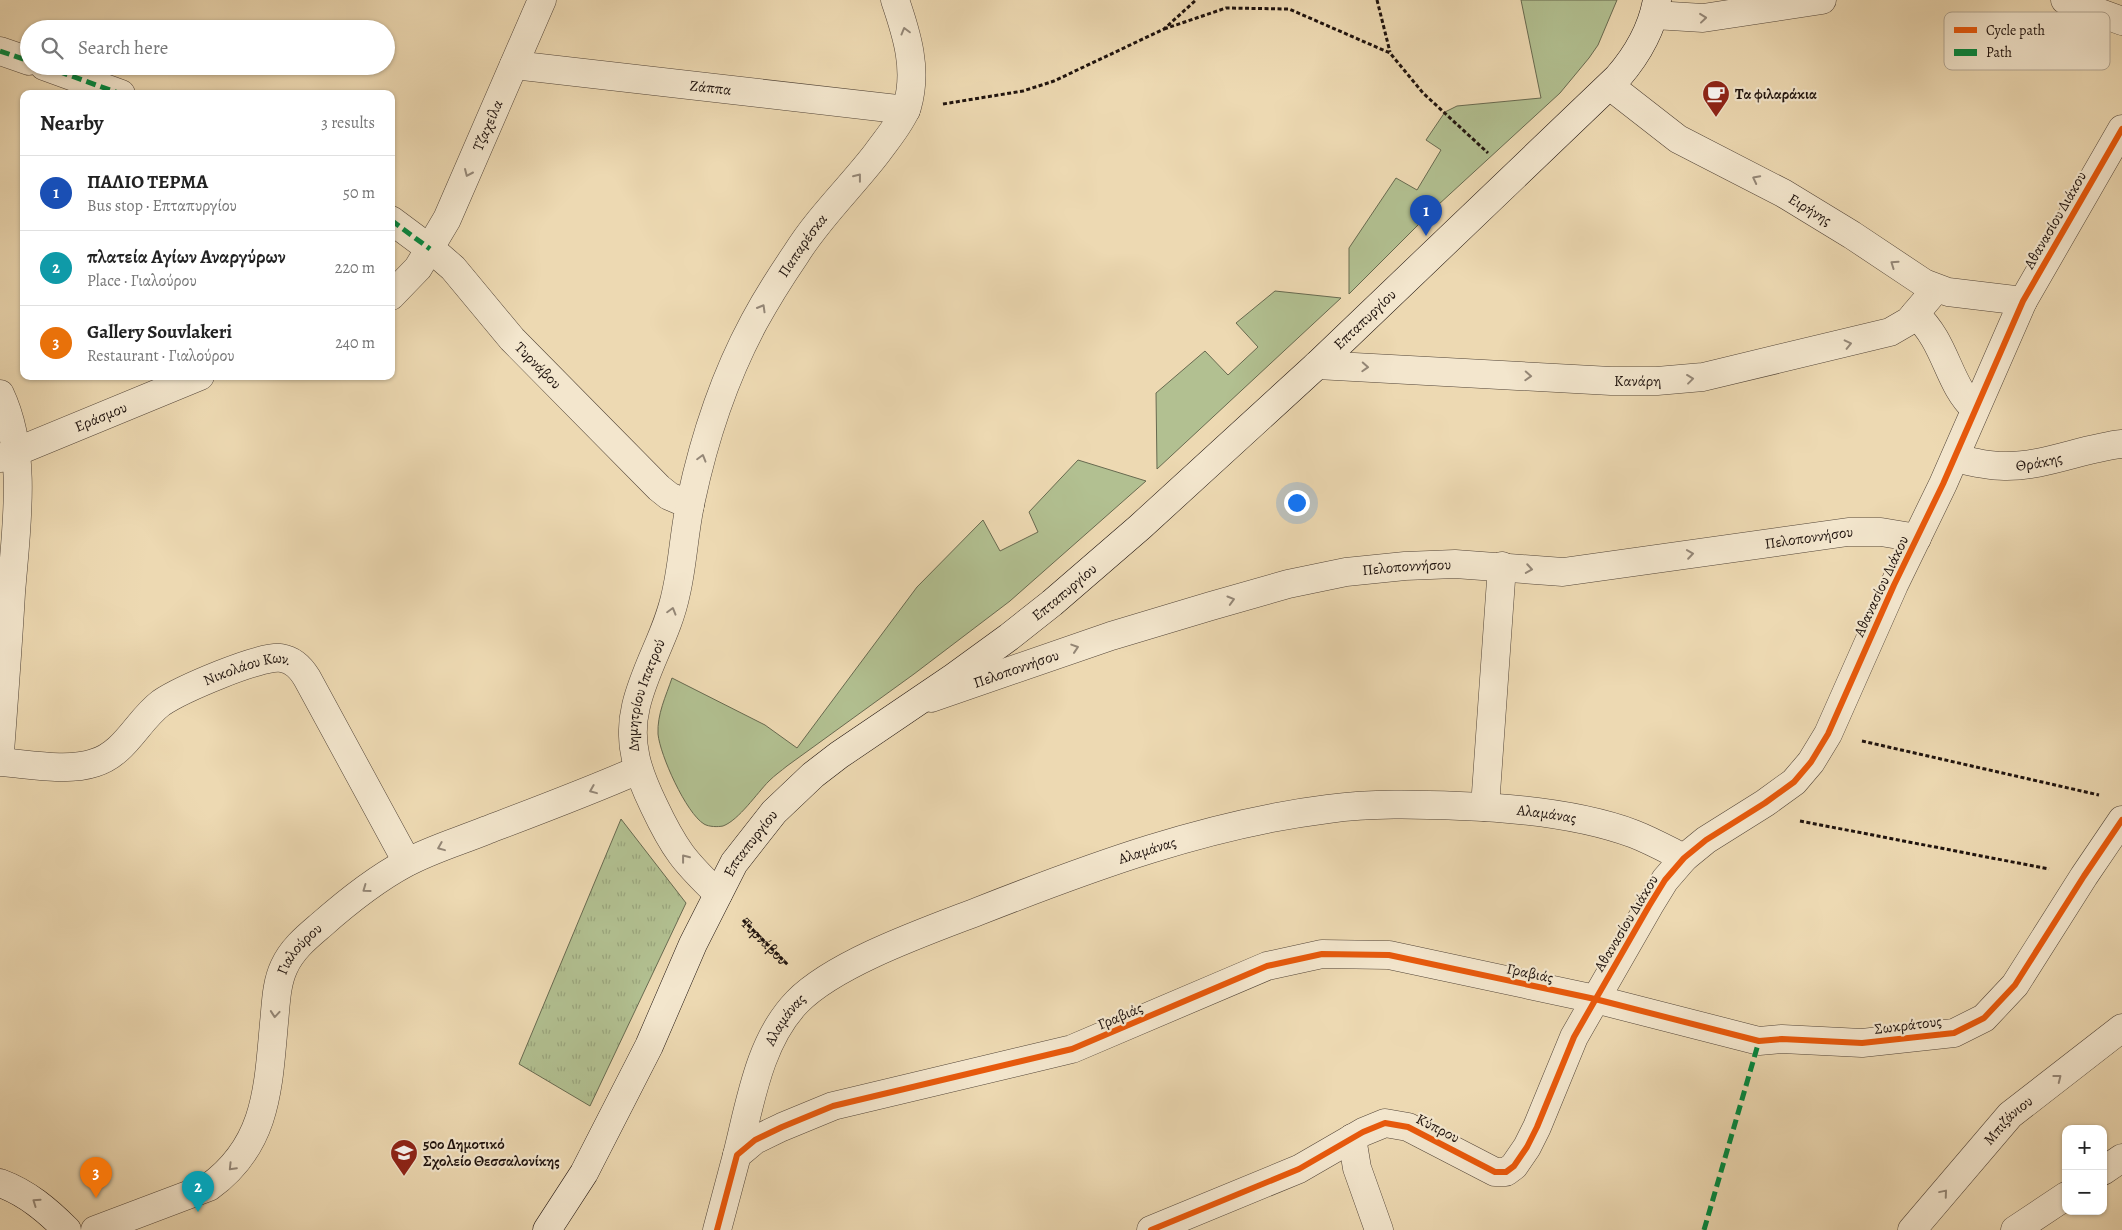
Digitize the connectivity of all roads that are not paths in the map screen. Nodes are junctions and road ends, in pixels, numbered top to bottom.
1 (542, 0) edge
2 (895, 0) edge
3 (1822, 0) edge
4 (2065, 0) edge
5 (1656, 8) edge
6 (2098, 12) edge
7 (2110, 17) edge
8 (2122, 21) edge
9 (0, 51) edge
10 (20, 58) edge
11 (514, 65) junction
12 (69, 75) edge
13 (1610, 86) junction
14 (110, 90) edge
15 (906, 110) junction
16 (2122, 129) edge
17 (395, 223) edge
18 (430, 249) junction
19 (1936, 289) junction
20 (395, 292) edge
21 (2023, 301) junction
22 (1915, 314) junction
23 (1317, 365) junction
24 (190, 380) edge
25 (0, 394) edge
26 (1975, 409) junction
27 (2122, 444) edge
28 (8, 455) edge
29 (1955, 458) junction
30 (690, 505) junction
31 (1917, 538) junction
32 (1502, 566) junction
33 (913, 704) junction
34 (0, 752) edge
35 (0, 762) edge
36 (638, 770) junction
37 (1485, 806) junction
38 (2122, 820) edge
39 (1684, 858) junction
40 (407, 862) junction
41 (718, 894) junction
42 (1595, 999) junction
43 (2122, 1028) edge
44 (1352, 1138) junction
45 (737, 1155) junction
46 (2122, 1158) edge
47 (2107, 1167) edge
48 (0, 1182) edge
49 (2062, 1199) edge
50 (67, 1230) edge
51 (95, 1230) edge
52 (547, 1230) edge
53 (716, 1230) edge
54 (1151, 1230) edge
55 (1379, 1230) edge
56 (1912, 1230) edge
57 (2015, 1230) edge

1 - 11 street, Τζαχείλα
15 -> 2 street, Παπαρέσκα
5 -> 3 street
4 - 6 street
5 - 13 street, Επταπυργίου
7 - 8 street
9 - 10 street
11 - 15 street, Ζάππα
11 -> 18 street, Τζαχείλα
12 - 14 street
19 -> 13 street, Ειρήνης
13 - 23 street, Επταπυργίου
30 -> 15 street, Παπαρέσκα
16 - 21 street, Αθανασίου Διάκου
17 - 18 street, Τυρνάβου
18 - 20 street
18 - 30 street, Τυρνάβου
19 - 21 street, Ειρήνης
19 - 22 street, Κανάρη
21 - 26 street, Αθανασίου Διάκου
23 -> 22 street, Κανάρη
22 - 26 street
23 - 33 street, Επταπυργίου
24 - 28 street, Εράσμου
25 - 28 street
26 - 29 street, Αθανασίου Διάκου
27 - 29 street, Θράκης
28 - 34 street
29 - 31 street, Αθανασίου Διάκου
36 -> 30 street, Δημητρίου Ιπατρού
32 -> 31 street, Πελοποννήσου
31 - 39 street, Αθανασίου Διάκου
33 -> 32 street, Πελοποννήσου
32 - 37 street
33 - 41 street, Επταπυργίου
35 - 40 street, Νικολάου Κων.
36 -> 40 street, Γιαλούρου
41 -> 36 street, Δημητρίου Ιπατρού
37 - 39 street, Αλαμάνας
37 - 45 street, Αλαμάνας
38 - 42 street, Σωκράτους
39 - 42 street, Αθανασίου Διάκου
40 -> 51 street, Γιαλούρου
41 - 52 street, Επταπυργίου
42 - 44 street, Κύπρου
42 - 45 street, Γραβιάς
56 -> 43 street, Μπιζάνιου
44 - 54 street, Κύπρου
44 - 55 street
45 - 53 street
46 - 47 street
50 -> 48 street
49 - 57 street

